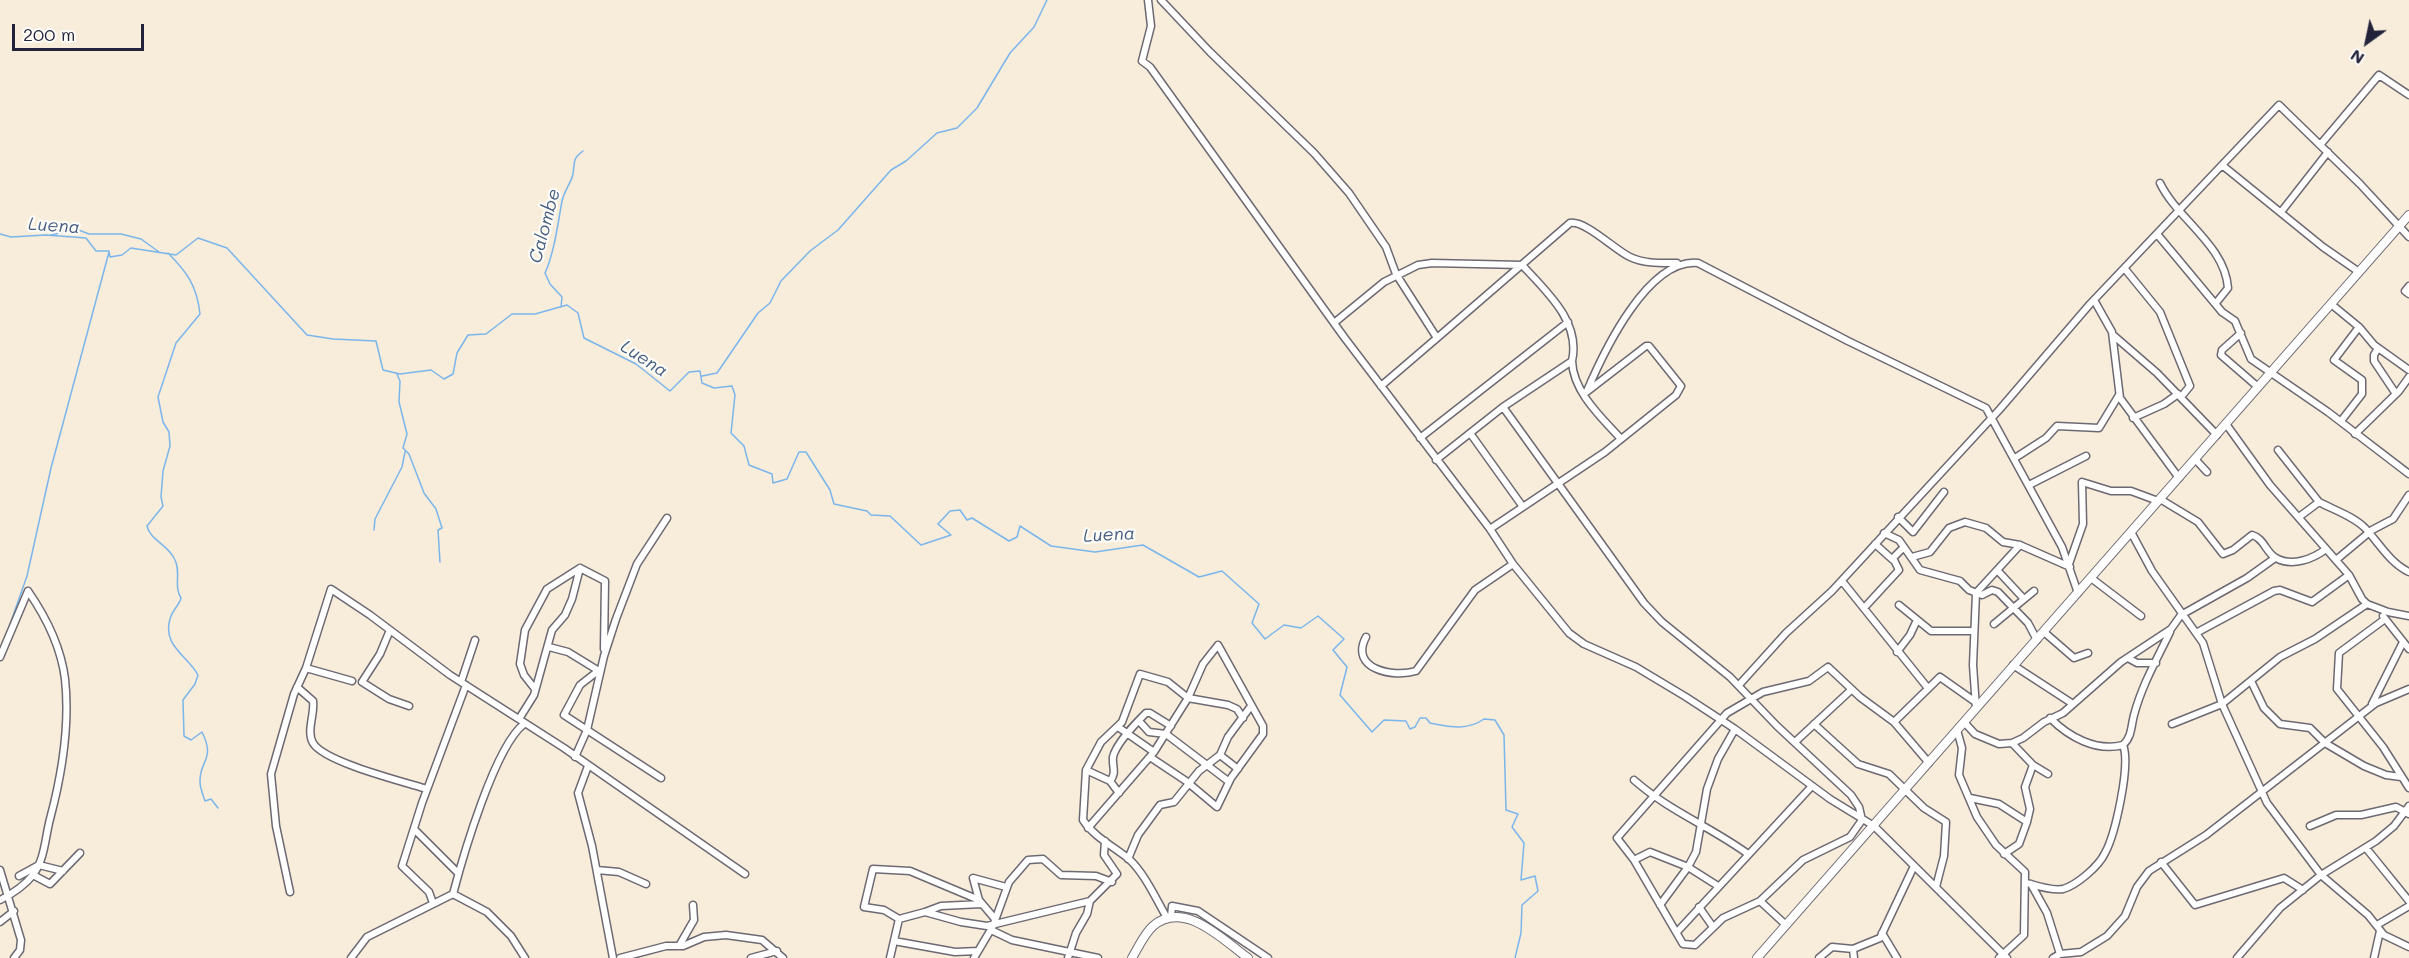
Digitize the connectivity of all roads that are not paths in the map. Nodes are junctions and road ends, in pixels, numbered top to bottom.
1 (1148, 0) edge
2 (1161, 0) edge
3 (2409, 95) edge
4 (2320, 145) junction
5 (2328, 152) junction
6 (2222, 165) junction
7 (2160, 183) dead end
8 (2180, 209) junction
9 (2281, 212) junction
10 (2409, 215) edge
11 (2400, 226) junction
12 (2157, 234) junction
13 (2409, 237) edge
14 (1679, 263) junction
15 (1522, 265) junction
16 (2125, 269) junction
17 (2360, 272) junction
18 (1396, 274) junction
19 (2409, 286) edge
20 (2409, 294) edge
21 (2094, 300) junction
22 (2216, 303) junction
23 (2331, 304) junction
24 (1568, 322) junction
25 (1334, 323) junction
26 (2359, 327) junction
27 (2241, 333) junction
28 (2112, 335) junction
29 (1437, 338) junction
30 (2378, 348) junction
31 (1572, 361) junction
32 (2409, 370) edge
33 (2272, 371) junction
34 (2409, 377) edge
35 (1380, 386) junction
36 (2258, 387) junction
37 (1586, 393) junction
38 (2396, 394) junction
39 (2119, 395) junction
40 (2179, 395) junction
41 (1503, 407) junction
42 (1992, 417) junction
43 (2133, 418) junction
44 (2341, 421) junction
45 (2226, 424) junction
46 (1470, 433) junction
47 (2355, 434) junction
48 (2217, 435) junction
49 (1420, 438) junction
50 (1622, 439) junction
51 (2278, 450) dead end
52 (2086, 456) dead end
53 (2014, 458) junction
54 (2195, 459) junction
55 (1436, 460) junction
56 (2207, 472) dead end
57 (2409, 474) edge
58 (2179, 478) junction
59 (1559, 483) junction
60 (2029, 485) junction
61 (1944, 492) dead end
62 (2409, 495) edge
63 (2159, 500) junction
64 (2319, 502) junction
65 (1523, 507) junction
66 (1898, 517) junction
67 (2299, 517) junction
68 (667, 518) dead end
69 (1490, 529) junction
70 (2131, 532) junction
71 (1884, 533) junction
72 (2368, 533) junction
73 (1875, 544) junction
74 (2020, 545) junction
75 (1904, 547) junction
76 (2326, 549) junction
77 (1912, 557) junction
78 (2275, 558) junction
79 (1893, 560) junction
80 (2336, 560) junction
81 (1513, 564) junction
82 (2070, 566) junction
83 (580, 568) junction
84 (1998, 571) junction
85 (2409, 572) edge
86 (2349, 575) junction
87 (2091, 578) junction
88 (1842, 581) junction
89 (2034, 591) dead end
90 (2078, 592) junction
91 (1976, 593) junction
92 (2024, 599) junction
93 (2367, 604) junction
94 (1899, 605) dead end
95 (1864, 608) junction
96 (2013, 608) junction
97 (2378, 608) junction
98 (2181, 615) junction
99 (2141, 616) dead end
100 (2409, 616) edge
101 (2385, 619) junction
102 (1917, 620) junction
103 (1994, 624) dead end
104 (2171, 629) junction
105 (390, 630) junction
106 (1974, 631) junction
107 (2044, 632) junction
108 (2196, 633) junction
109 (1366, 637) dead end
110 (475, 640) dead end
111 (2037, 640) junction
112 (2402, 644) junction
113 (549, 647) junction
114 (2409, 649) edge
115 (1897, 652) junction
116 (2088, 653) dead end
117 (604, 656) junction
118 (0, 657) edge
119 (2128, 657) junction
120 (2156, 663) junction
121 (2013, 665) junction
122 (306, 668) junction
123 (599, 672) junction
124 (352, 681) dead end
125 (2251, 681) junction
126 (463, 683) junction
127 (1739, 685) junction
128 (297, 687) junction
129 (1927, 687) junction
130 (535, 689) junction
131 (2409, 689) edge
132 (1851, 690) junction
133 (1188, 699) junction
134 (1750, 699) junction
135 (2073, 704) junction
136 (2222, 704) junction
137 (1975, 705) junction
138 (409, 706) dead end
139 (1251, 706) junction
140 (2371, 706) junction
141 (2359, 716) junction
142 (1243, 718) junction
143 (2050, 718) junction
144 (1722, 720) junction
145 (1139, 721) junction
146 (522, 722) junction
147 (1894, 722) junction
148 (1964, 722) junction
149 (1814, 723) junction
150 (2172, 724) dead end
151 (1171, 726) junction
152 (1118, 727) junction
153 (1735, 729) junction
154 (587, 730) junction
155 (1957, 730) junction
156 (1166, 734) junction
157 (1128, 735) junction
158 (1795, 742) junction
159 (2012, 743) junction
160 (2325, 743) junction
161 (2123, 745) junction
162 (1152, 755) junction
163 (1220, 755) junction
164 (575, 757) junction
165 (1929, 763) junction
166 (1206, 765) junction
167 (2034, 765) junction
168 (588, 766) junction
169 (1238, 769) junction
170 (1086, 771) junction
171 (2048, 774) dead end
172 (2401, 777) junction
173 (660, 778) dead end
174 (1634, 780) dead end
175 (1110, 781) junction
176 (1228, 781) junction
177 (1188, 785) junction
178 (1812, 786) junction
179 (2409, 788) edge
180 (427, 789) junction
181 (1904, 790) junction
182 (1119, 792) junction
183 (2262, 792) junction
184 (1653, 796) junction
185 (1970, 798) junction
186 (2408, 810) edge
187 (1862, 819) junction
188 (2026, 822) junction
189 (1701, 823) junction
190 (1874, 826) junction
191 (2310, 826) dead end
192 (1088, 828) junction
193 (414, 829) junction
194 (1105, 841) junction
195 (2366, 848) junction
196 (80, 853) dead end
197 (1748, 854) junction
198 (2004, 854) junction
199 (1128, 859) junction
200 (1634, 860) junction
201 (2161, 862) junction
202 (39, 865) junction
203 (1914, 866) junction
204 (1688, 867) junction
205 (0, 870) edge
206 (597, 870) junction
207 (63, 871) junction
208 (458, 873) junction
209 (746, 874) dead end
210 (33, 875) junction
211 (2321, 875) junction
212 (19, 876) dead end
213 (1112, 882) junction
214 (646, 884) dead end
215 (2029, 884) junction
216 (1006, 886) junction
217 (1718, 886) junction
218 (1936, 887) junction
219 (2303, 890) junction
220 (290, 892) dead end
221 (453, 894) junction
222 (9, 895) junction
223 (0, 900) edge
224 (1090, 901) junction
225 (1760, 901) junction
226 (981, 902) junction
227 (434, 903) junction
228 (2409, 904) edge
229 (693, 905) dead end
230 (1660, 905) junction
231 (1700, 907) junction
232 (14, 911) junction
233 (925, 912) junction
234 (1169, 917) junction
235 (899, 919) junction
236 (0, 922) edge
237 (993, 925) junction
238 (1786, 926) junction
239 (1713, 927) junction
240 (2378, 928) junction
241 (1677, 932) junction
242 (1882, 933) junction
243 (894, 941) junction
244 (679, 946) junction
245 (2409, 947) edge
246 (1853, 949) junction
247 (777, 951) junction
248 (978, 951) junction
249 (1069, 955) edge
250 (2056, 956) edge
251 (2003, 957) edge
252 (14, 958) edge
253 (351, 958) edge
254 (525, 958) edge
255 (613, 958) edge
256 (620, 958) edge
257 (751, 958) edge
258 (783, 958) edge
259 (890, 958) edge
260 (974, 958) edge
261 (1098, 958) edge
262 (1132, 958) edge
263 (1248, 958) edge
264 (1268, 958) edge
265 (1757, 958) edge
266 (1819, 958) edge
267 (1854, 958) edge
268 (1897, 958) edge
269 (2237, 958) edge
270 (2374, 958) edge

1 - 25 street
2 - 18 street
3 - 4 street
4 - 5 street
4 - 6 street
5 - 9 street
5 - 11 street
6 - 8 street
6 - 9 street
7 - 8 street
8 - 12 street
8 - 22 street
9 - 17 street
10 - 11 main road
11 - 13 street
11 - 17 main road
12 - 16 street
12 - 22 street
14 - 15 street
14 - 37 street
14 - 42 street
15 - 18 street
15 - 24 street
15 - 29 street
16 - 21 street
16 - 40 street
17 - 23 main road
18 - 25 street
18 - 29 street
19 - 20 street
21 - 28 street
21 - 42 street
22 - 27 street
23 - 26 street
23 - 33 main road
24 - 31 street
24 - 49 street
25 - 35 street
26 - 30 street
26 - 44 street
27 - 33 street
27 - 36 street
28 - 39 street
28 - 40 street
29 - 35 street
30 - 32 street
30 - 38 street
31 - 37 street
31 - 41 street
33 - 36 main road
33 - 44 street
34 - 38 street
35 - 49 street
36 - 45 main road
37 - 50 street
37 - 50 street
38 - 47 street
39 - 43 street
39 - 53 street
40 - 43 street
40 - 48 street
41 - 46 street
41 - 59 street
42 - 53 street
42 - 66 street
43 - 58 street
44 - 47 street
45 - 48 main road
45 - 67 street
46 - 55 street
46 - 65 street
47 - 57 street
48 - 54 main road
49 - 55 street
50 - 59 street
51 - 64 street
52 - 60 street
53 - 60 street
54 - 56 street
54 - 58 main road
55 - 69 street
58 - 63 main road
59 - 65 street
59 - 127 street
60 - 82 street
61 - 66 street
62 - 72 street
63 - 70 main road
63 - 78 street
63 - 82 street
64 - 67 street
64 - 72 street
65 - 69 street
66 - 71 street
67 - 76 street
68 - 117 street
69 - 81 street
70 - 87 main road
70 - 98 street
71 - 73 street
71 - 75 street
72 - 80 street
72 - 85 street
73 - 79 street
73 - 88 street
74 - 77 street
74 - 82 street
74 - 84 street
75 - 77 street
75 - 79 street
76 - 78 street
76 - 80 street
77 - 91 street
78 - 98 street
79 - 95 street
80 - 86 street
81 - 109 street
81 - 144 street
82 - 90 street
83 - 113 street
83 - 117 street
83 - 130 street
84 - 91 street
84 - 92 street
86 - 93 street
86 - 108 street
87 - 90 main road
87 - 99 street
88 - 95 street
88 - 127 street
89 - 92 street
90 - 107 main road
91 - 96 street
91 - 106 street
92 - 96 street
93 - 97 street
93 - 125 street
94 - 102 street
95 - 115 street
96 - 103 street
96 - 111 street
97 - 100 street
97 - 101 street
98 - 104 street
98 - 108 street
101 - 112 street
101 - 141 street
102 - 106 street
102 - 115 street
104 - 119 street
104 - 120 street
105 - 122 street
105 - 126 street
105 - 138 street
106 - 137 street
107 - 111 main road
107 - 116 street
108 - 136 street
110 - 126 street
111 - 121 main road
112 - 114 street
112 - 140 street
113 - 123 street
113 - 130 street
115 - 129 street
117 - 123 street
118 - 202 street
119 - 120 street
119 - 135 street
120 - 161 street
121 - 135 street
121 - 137 main road
122 - 124 street
122 - 128 street
123 - 154 street
123 - 154 street
125 - 136 street
125 - 160 street
126 - 146 street
126 - 180 street
127 - 134 street
128 - 180 street
128 - 220 street
129 - 137 street
129 - 147 street
130 - 146 street
131 - 140 street
132 - 134 street
132 - 147 street
132 - 149 street
133 - 139 street
133 - 142 street
133 - 151 street
133 - 152 street
134 - 144 street
134 - 158 street
135 - 143 street
136 - 150 street
136 - 183 street
137 - 148 main road
139 - 142 street
139 - 169 street
140 - 141 street
141 - 160 street
141 - 172 street
142 - 163 street
143 - 159 street
143 - 161 street
144 - 153 street
144 - 184 street
145 - 151 street
145 - 156 street
145 - 157 street
146 - 164 street
146 - 208 street
147 - 165 street
148 - 155 main road
148 - 159 street
149 - 158 street
149 - 181 street
151 - 156 street
152 - 157 street
152 - 170 street
153 - 178 street
153 - 189 street
154 - 164 street
154 - 173 street
155 - 165 main road
155 - 185 street
156 - 162 street
156 - 166 street
157 - 162 street
157 - 175 street
158 - 187 street
159 - 167 street
160 - 172 street
160 - 183 street
161 - 215 street
162 - 177 street
162 - 182 street
163 - 166 street
163 - 169 street
164 - 168 street
165 - 181 main road
166 - 176 street
166 - 177 street
167 - 171 street
167 - 188 street
168 - 206 street
168 - 209 street
169 - 176 street
170 - 175 street
170 - 192 street
172 - 179 street
174 - 184 street
175 - 182 street
176 - 177 street
177 - 199 street
178 - 187 street
178 - 197 street
180 - 193 street
181 - 190 main road
181 - 218 street
182 - 192 street
183 - 201 street
183 - 211 street
184 - 189 street
184 - 200 street
185 - 188 street
185 - 198 street
186 - 191 street
186 - 195 street
187 - 190 street
187 - 225 street
188 - 198 street
189 - 197 street
189 - 204 street
190 - 203 street
190 - 238 main road
192 - 194 street
193 - 208 street
193 - 227 street
194 - 199 street
194 - 213 street
195 - 211 street
195 - 228 street
196 - 207 street
197 - 217 street
198 - 215 street
199 - 234 street
200 - 204 street
200 - 230 street
201 - 219 street
201 - 250 street
202 - 207 street
202 - 210 street
202 - 212 street
203 - 218 street
203 - 242 street
204 - 217 street
204 - 230 street
205 - 222 street
206 - 214 street
206 - 255 street
207 - 210 street
208 - 221 street
210 - 222 street
211 - 219 street
211 - 240 street
213 - 216 street
213 - 224 street
215 - 250 street
215 - 251 street
216 - 226 street
216 - 237 street
217 - 231 street
218 - 251 street
219 - 269 street
221 - 227 street
221 - 254 street
222 - 223 street
222 - 232 street
224 - 237 street
224 - 249 street
225 - 238 street
225 - 239 street
226 - 233 street
226 - 235 street
226 - 237 street
227 - 253 street
228 - 240 street
229 - 244 street
230 - 241 street
231 - 239 street
231 - 241 street
232 - 236 street
232 - 252 street
233 - 235 street
233 - 237 street
234 - 262 main road
234 - 263 main road
234 - 264 street
235 - 243 street
237 - 248 street
237 - 249 street
238 - 265 main road
239 - 241 street
240 - 245 street
240 - 270 street
242 - 246 street
242 - 268 street
243 - 248 street
243 - 259 street
244 - 247 street
244 - 256 street
246 - 266 street
246 - 267 street
247 - 257 street
247 - 258 street
248 - 260 street
249 - 261 street

